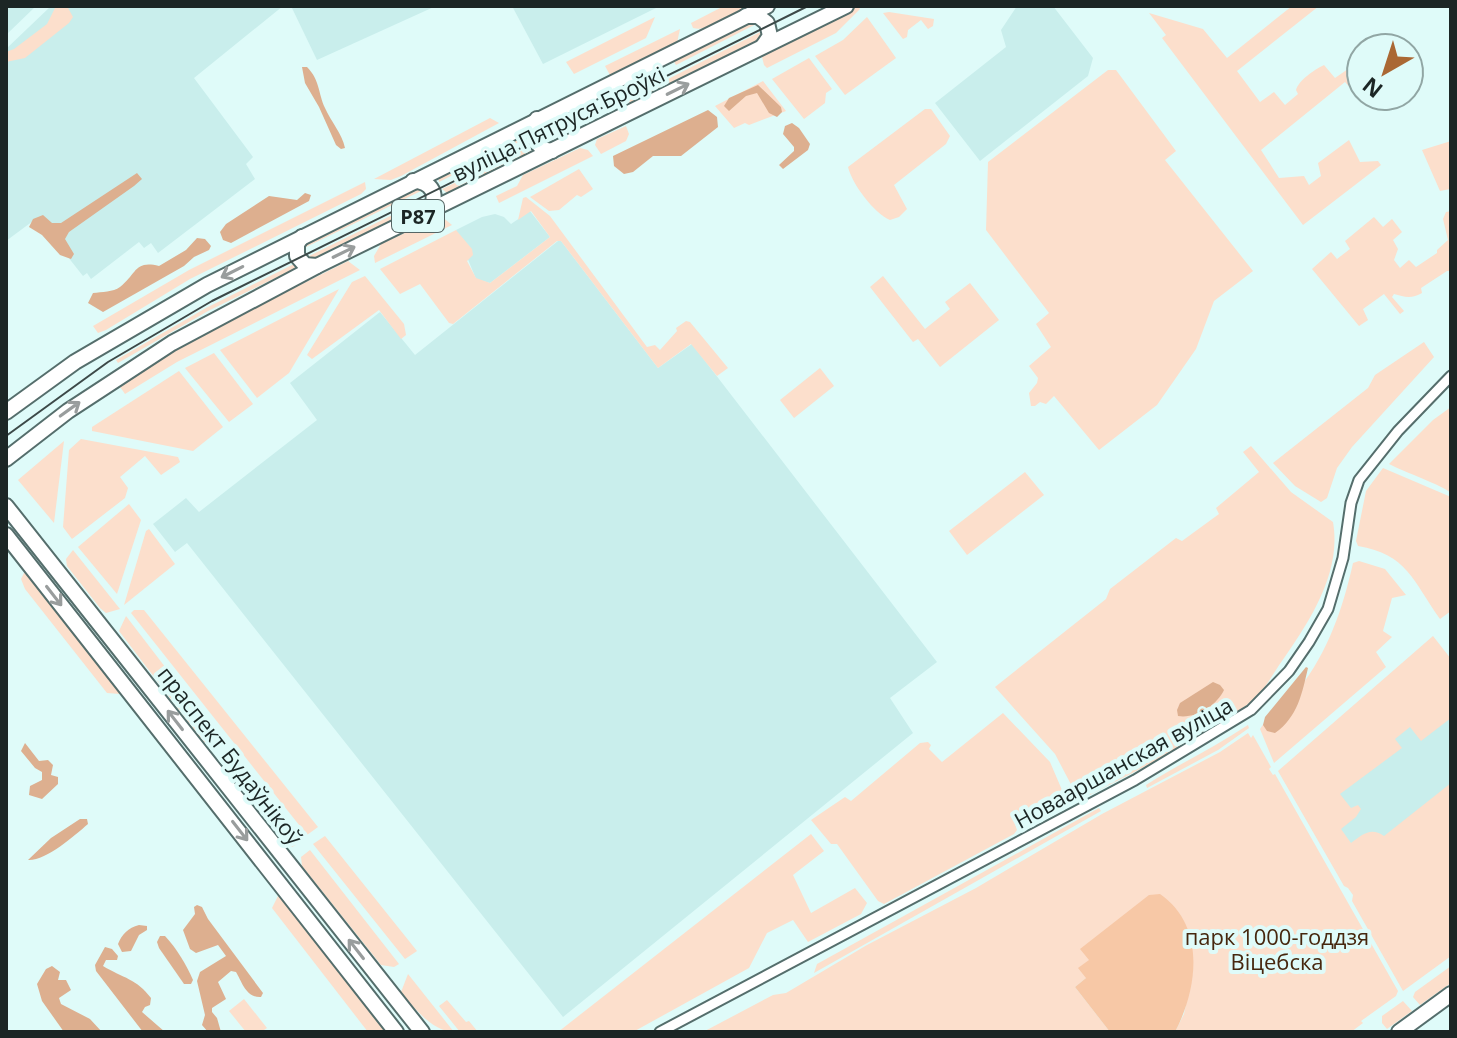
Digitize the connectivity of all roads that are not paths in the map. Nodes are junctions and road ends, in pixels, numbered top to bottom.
1 (770, 6) edge
2 (846, 6) edge
3 (746, 16) junction
4 (791, 33) junction
5 (763, 47) junction
6 (537, 119) junction
7 (552, 151) junction
8 (413, 181) junction
9 (428, 211) junction
10 (302, 237) junction
11 (317, 266) junction
12 (1451, 376) edge
13 (6, 412) edge
14 (7, 460) edge
15 (7, 505) edge
16 (6, 535) edge
17 (105, 632) junction
18 (92, 644) junction
19 (223, 781) junction
20 (208, 792) junction
21 (285, 859) junction
22 (271, 870) junction
23 (384, 984) junction
24 (1451, 994) edge
25 (368, 996) junction
26 (396, 1032) edge
27 (422, 1032) edge
28 (660, 1032) edge
29 (1399, 1032) edge

1 - 3 main road, вуліца Пятруся Броўкі / Р87
1 - 4 main road
2 - 4 main road, вуліца Пятруся Броўкі / Р87
3 - 5 main road
3 - 6 main road, вуліца Пятруся Броўкі / Р87
4 - 5 main road, вуліца Пятруся Броўкі / Р87
7 -> 5 main road, вуліца Пятруся Броўкі / Р87
6 - 7 main road
6 - 8 main road, вуліца Пятруся Броўкі / Р87
7 - 9 main road, вуліца Пятруся Броўкі / Р87
8 - 9 main road
8 - 10 main road, вуліца Пятруся Броўкі / Р87
11 -> 9 main road, вуліца Пятруся Броўкі / Р87
10 - 11 main road
10 -> 13 main road, вуліца Пятруся Броўкі / Р87
14 -> 11 main road, вуліца Пятруся Броўкі / Р87
12 - 28 street, Новааршанская вуліца
15 - 17 main road, праспект Будаўнікоў
16 -> 18 main road, праспект Будаўнікоў
17 - 18 street
19 -> 17 main road, праспект Будаўнікоў
18 - 20 main road, праспект Будаўнікоў
19 - 20 street
19 - 21 main road, праспект Будаўнікоў
20 -> 22 main road, праспект Будаўнікоў
21 - 22 street
23 -> 21 main road, праспект Будаўнікоў
22 - 25 main road, праспект Будаўнікоў
23 - 25 street
23 - 27 main road, праспект Будаўнікоў
24 - 29 main road
25 - 26 main road, праспект Будаўнікоў

